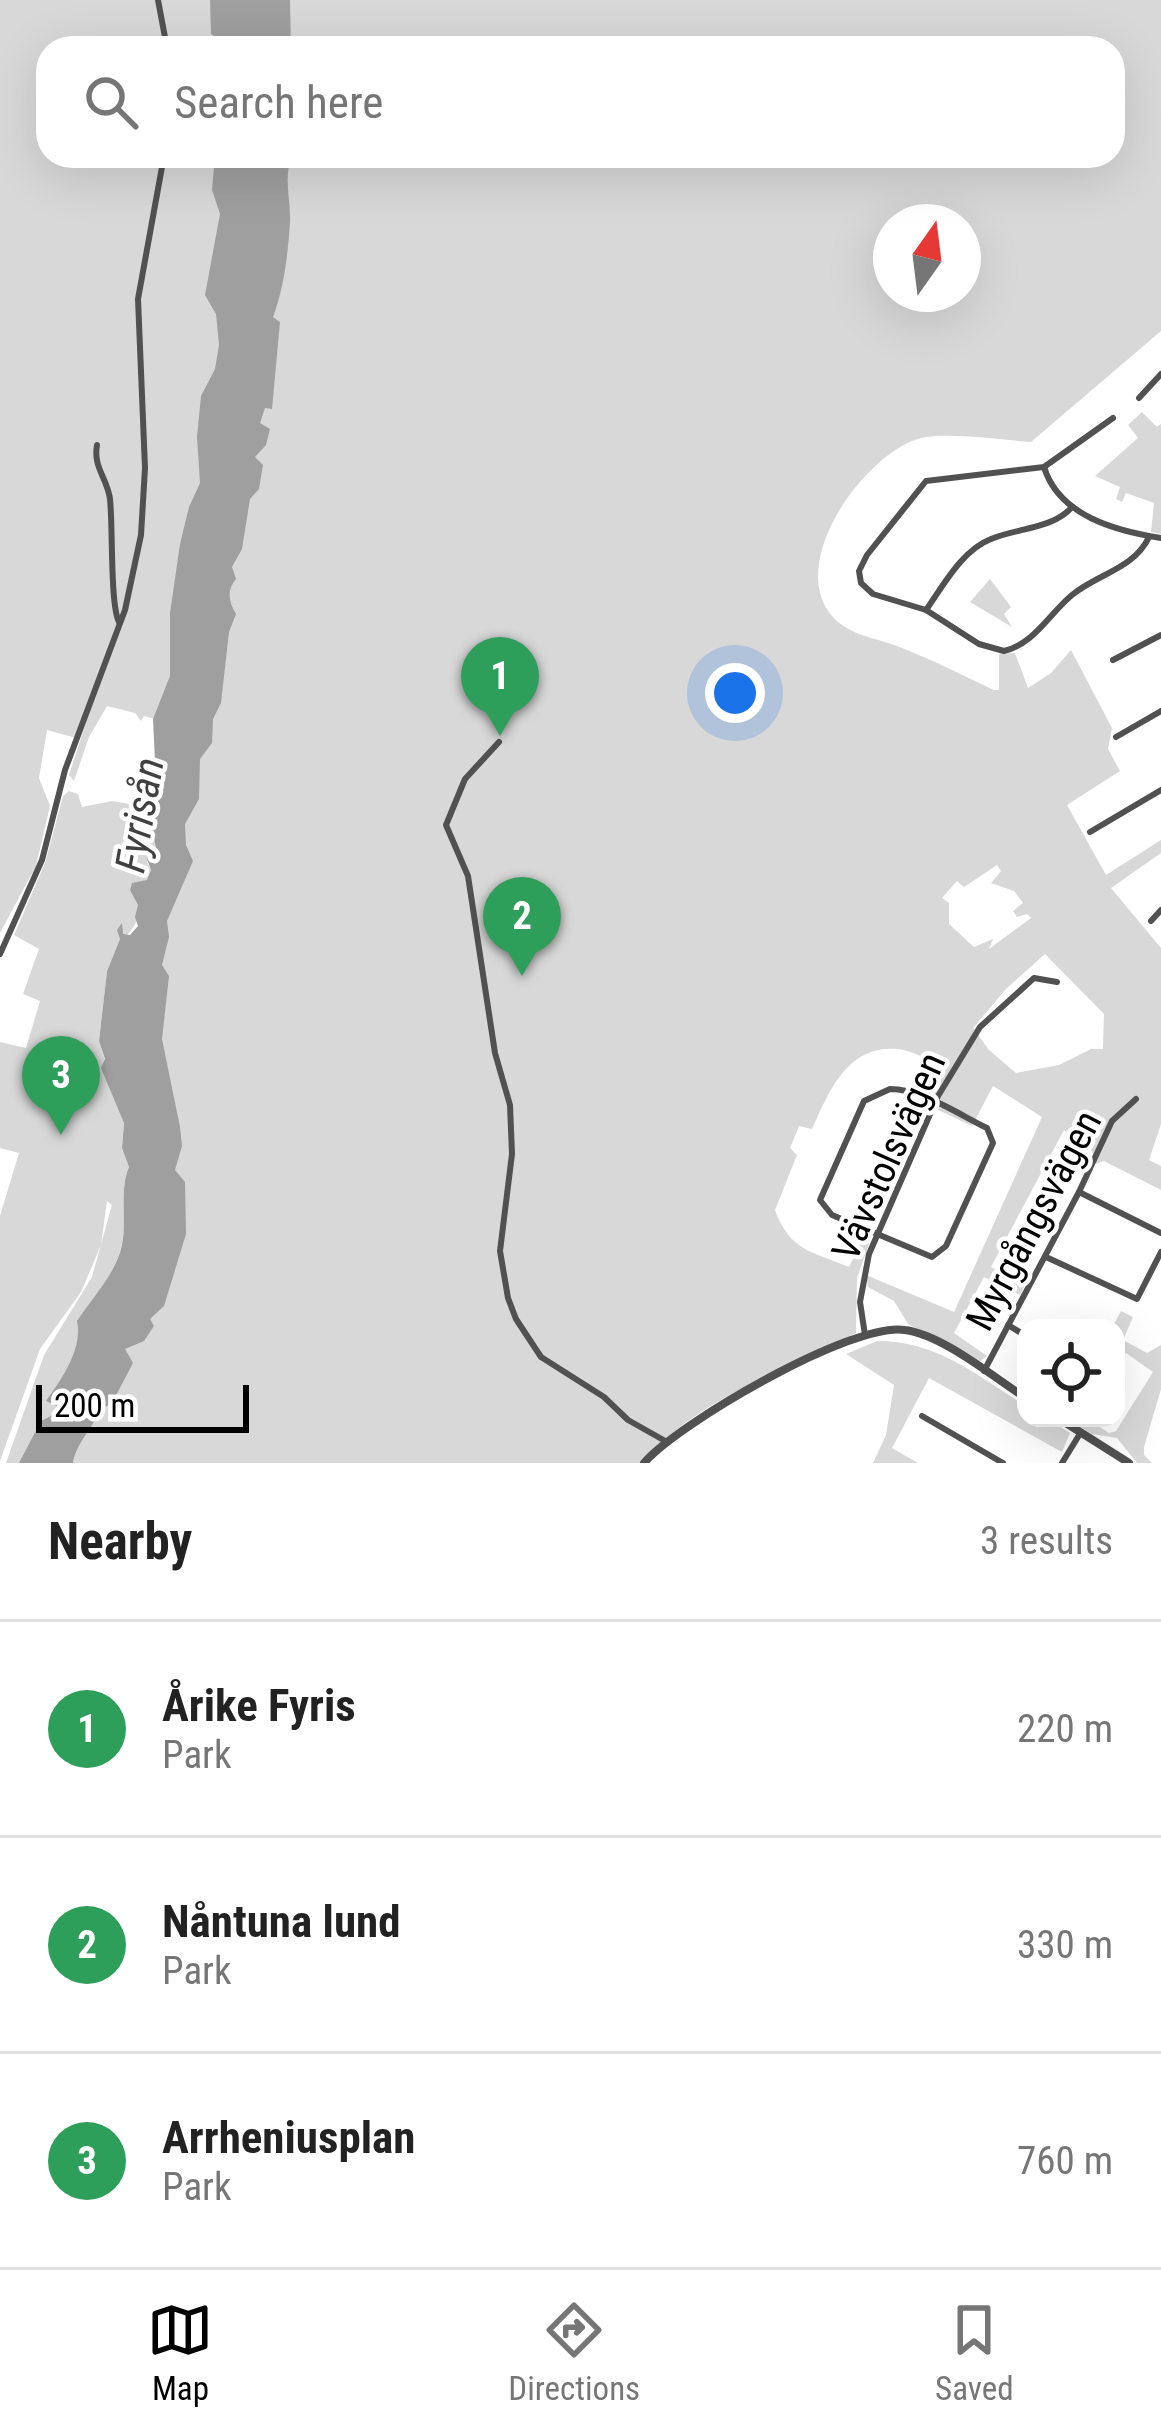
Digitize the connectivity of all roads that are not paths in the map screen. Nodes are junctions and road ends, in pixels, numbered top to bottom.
1 (158, 0) edge
2 (165, 36) edge
3 (162, 168) edge
4 (1161, 374) edge
5 (1139, 398) dead end
6 (1113, 418) dead end
7 (97, 445) dead end
8 (1044, 466) junction
9 (1072, 507) junction
10 (1150, 537) junction
11 (1161, 538) edge
12 (926, 610) junction
13 (119, 624) junction
14 (1161, 635) edge
15 (1113, 660) dead end
16 (1161, 711) edge
17 (1116, 737) dead end
18 (500, 742) dead end
19 (1161, 790) edge
20 (1090, 832) dead end
21 (1161, 910) edge
22 (1151, 921) dead end
23 (0, 954) edge
24 (1057, 982) dead end
25 (1136, 1099) dead end
26 (936, 1103) junction
27 (1079, 1192) junction
28 (1161, 1233) edge
29 (877, 1235) junction
30 (1161, 1252) edge
31 (1046, 1257) junction
32 (1008, 1324) junction
33 (1017, 1330) edge
34 (865, 1335) junction
35 (983, 1371) junction
36 (1017, 1392) edge
37 (922, 1416) dead end
38 (1073, 1427) edge
39 (1081, 1432) junction
40 (667, 1442) junction
41 (644, 1463) edge
42 (1003, 1463) edge
43 (1062, 1463) edge
44 (1129, 1463) edge

1 - 2 street
3 - 13 street
4 - 5 street
6 - 8 street
7 - 13 street
8 - 9 street
8 - 12 street
9 - 10 street
9 - 12 street
10 - 11 street
10 - 12 street
13 - 23 street
14 - 15 street
16 - 17 street
18 - 40 street
19 - 20 street
21 - 22 street
24 - 26 street, Vävstolsvägen
25 - 27 street, Myrgångsvägen
26 - 29 street, Vävstolsvägen
26 - 29 street
26 - 29 street
27 - 28 street
27 - 31 street, Myrgångsvägen
29 - 34 street, Vävstolsvägen
30 - 31 street
31 - 32 street, Myrgångsvägen
32 - 33 street
32 - 35 street, Myrgångsvägen
34 - 35 street
34 - 40 street
35 - 36 street
37 - 42 street
38 - 39 street
39 - 43 street
39 - 44 street
40 - 41 street

